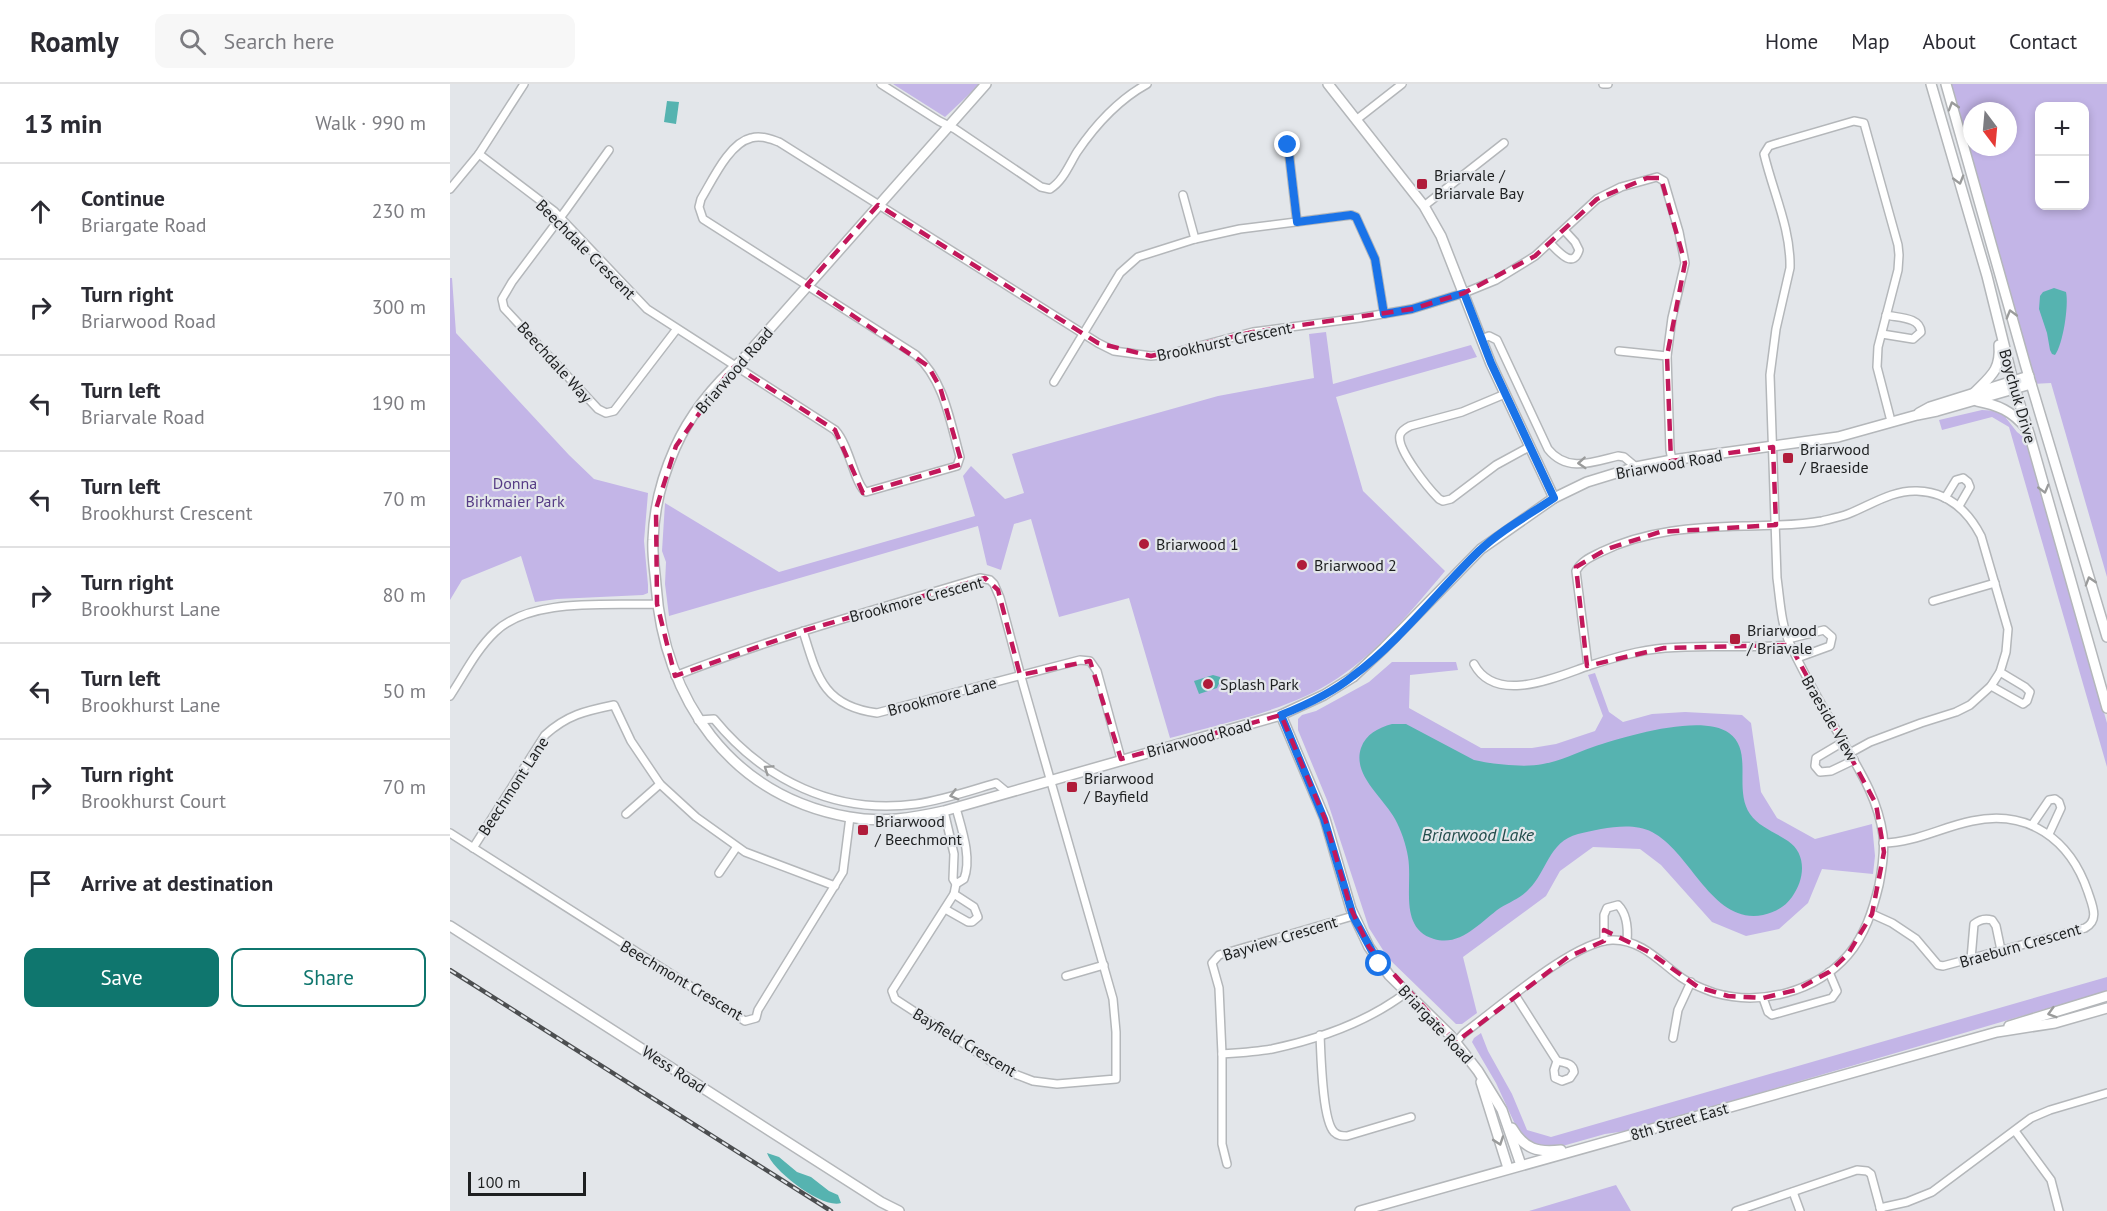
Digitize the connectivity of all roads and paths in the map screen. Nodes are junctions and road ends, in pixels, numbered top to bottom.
1 (524, 84) edge
2 (882, 84) edge
3 (986, 84) edge
4 (1147, 84) edge
5 (1328, 84) edge
6 (1402, 84) edge
7 (1603, 84) edge
8 (1608, 84) edge
9 (1931, 84) edge
10 (1946, 84) edge
11 (1356, 120) junction
12 (948, 126) junction
13 (1504, 143) dead end
14 (1288, 145) dead end
15 (609, 150) dead end
16 (479, 154) junction
17 (450, 189) edge
18 (1183, 195) dead end
19 (878, 205) junction
20 (1424, 206) junction
21 (560, 218) junction
22 (1297, 222) junction
23 (1564, 230) junction
24 (1195, 239) junction
25 (1550, 243) junction
26 (807, 285) junction
27 (1464, 293) junction
28 (1384, 314) junction
29 (1886, 315) junction
30 (1996, 320) junction
31 (676, 330) junction
32 (1082, 334) junction
33 (1882, 334) junction
34 (1481, 339) junction
35 (1619, 351) dead end
36 (1667, 356) junction
37 (735, 366) junction
38 (2030, 380) junction
39 (1054, 382) dead end
40 (2014, 385) junction
41 (1505, 394) junction
42 (1973, 398) junction
43 (1891, 421) junction
44 (2030, 433) junction
45 (1529, 447) junction
46 (1773, 447) junction
47 (1672, 460) junction
48 (1636, 467) junction
49 (1554, 498) junction
50 (1945, 498) junction
51 (1959, 506) junction
52 (1776, 525) junction
53 (1995, 583) junction
54 (1933, 601) dead end
55 (657, 604) junction
56 (803, 631) junction
57 (2107, 637) edge
58 (1789, 642) junction
59 (1797, 657) junction
60 (1474, 664) dead end
61 (1588, 666) junction
62 (2000, 672) junction
63 (1020, 675) junction
64 (675, 676) junction
65 (1991, 686) junction
66 (450, 696) edge
67 (2107, 708) edge
68 (1281, 715) junction
69 (699, 720) junction
70 (1843, 742) junction
71 (1850, 753) junction
72 (1121, 759) junction
73 (1854, 760) junction
74 (1051, 782) junction
75 (660, 784) junction
76 (1008, 793) junction
77 (956, 808) junction
78 (944, 811) junction
79 (626, 814) dead end
80 (850, 817) junction
81 (2032, 825) junction
82 (450, 833) edge
83 (2049, 834) junction
84 (1883, 843) junction
85 (473, 848) junction
86 (736, 848) junction
87 (719, 873) dead end
88 (956, 884) junction
89 (835, 886) junction
90 (954, 894) junction
91 (945, 909) junction
92 (1872, 914) junction
93 (1353, 916) junction
94 (450, 926) edge
95 (1604, 941) junction
96 (1627, 941) junction
97 (2001, 950) junction
98 (1971, 959) junction
99 (1104, 965) junction
100 (1829, 972) junction
101 (1066, 976) dead end
102 (1691, 982) junction
103 (1407, 992) junction
104 (1515, 995) junction
105 (2107, 996) edge
106 (1763, 998) junction
107 (2107, 1008) edge
108 (1997, 1032) junction
109 (1320, 1035) junction
110 (1673, 1038) dead end
111 (1456, 1042) junction
112 (1222, 1054) junction
113 (1557, 1061) dead end
114 (1478, 1071) junction
115 (2107, 1093) edge
116 (1502, 1110) junction
117 (1411, 1118) dead end
118 (2015, 1131) junction
119 (1593, 1145) junction
120 (1227, 1164) dead end
121 (1521, 1165) junction
122 (1508, 1168) junction
123 (1794, 1192) junction
124 (1881, 1209) edge
125 (899, 1211) edge
126 (1360, 1211) edge
127 (1736, 1211) edge
128 (1800, 1211) edge
129 (2059, 1211) edge

1 - 16 street
2 - 12 street
3 - 12 street, Briarwood Road
4 - 12 street
5 - 11 street
6 - 11 street
7 - 8 street
9 -> 30 street, Boychuk Drive
38 -> 10 street, Boychuk Drive
11 - 20 street
12 - 19 street, Briarwood Road
13 - 20 street
14 - 22 street
15 - 21 street
16 - 17 street
16 - 21 street, Beechdale Crescent
18 - 24 street
19 - 26 street, Briarwood Road
19 - 26 street, Brookhurst Crescent
19 - 32 street, Brookhurst Crescent
20 - 27 street
21 - 31 street, Beechdale Crescent
21 - 31 street, Beechdale Way
22 - 24 street
22 - 28 street
23 - 25 street, Brookhurst Crescent
23 - 25 street
23 - 36 street, Brookhurst Crescent
24 - 32 street
25 - 27 street, Brookhurst Crescent
26 - 37 street, Briarwood Road
26 - 37 street, Beechdale Crescent
27 - 28 street, Brookhurst Crescent
27 - 34 street
28 - 32 street, Brookhurst Crescent
29 - 33 street
29 - 33 street
29 - 46 street, Braeside View
30 - 40 street, Boychuk Drive
30 - 42 street
31 - 37 street, Beechdale Crescent
32 - 39 street
33 - 43 street
34 - 41 street
48 -> 34 street
35 - 36 street
36 - 47 street
37 - 55 street, Briarwood Road
38 - 40 street, Briarwood Road
57 -> 38 street, Boychuk Drive
40 - 42 street, Briarwood Road
40 - 44 street, Boychuk Drive
41 - 45 street
41 - 45 street
42 - 43 street, Briarwood Road
42 - 44 street
43 - 46 street, Briarwood Road
44 -> 67 street, Boychuk Drive
45 - 49 street
46 - 47 street, Briarwood Road
46 - 52 street, Braeside View
47 - 48 street, Briarwood Road
48 - 49 street, Briarwood Road
49 - 68 street, Briarwood Road
50 - 51 street
50 - 51 street
50 - 52 street
51 - 53 street
52 - 58 street, Braeside View
52 - 61 street
53 - 54 street
53 - 62 street
55 - 64 street, Briarwood Road
55 - 66 street
56 - 63 street, Brookmore Lane
56 - 63 street, Brookmore Crescent
56 - 64 street, Brookmore Crescent
58 - 59 street, Braeside View
58 - 59 street
58 - 61 street
59 - 70 street, Braeside View
60 - 61 street
62 - 65 street
62 - 65 street
63 - 72 street, Brookmore Lane
63 - 74 street, Brookmore Crescent
64 - 69 street, Briarwood Road
65 - 71 street
68 - 72 street, Briarwood Road
68 - 93 street, Briargate Road
76 -> 69 street, Briarwood Road
69 - 80 street, Briarwood Road
70 - 71 street, Braeside View
70 - 73 street
71 - 73 street, Braeside View
72 - 74 street, Briarwood Road
73 - 84 street, Braeside View
74 - 76 street, Briarwood Road
74 - 99 street, Bayfield Crescent
75 - 79 street
75 - 85 street, Beechmont Lane
75 - 86 street, Beechmont Lane
76 - 77 street, Briarwood Road
77 - 78 street, Briarwood Road
77 - 88 street, Bayfield Crescent
78 - 80 street, Briarwood Road
78 - 88 street, Bayfield Crescent
80 - 89 street, Beechmont Crescent
81 - 83 street, Braeburn Crescent
81 - 83 street
81 - 84 street, Braeburn Crescent
82 - 85 street, Beechmont Crescent
83 - 97 street, Braeburn Crescent
84 - 92 street, Braeside View
85 - 89 street, Beechmont Crescent
86 - 87 street
86 - 89 street, Beechmont Lane
88 - 90 street, Bayfield Crescent
90 - 91 street, Bayfield Crescent
90 - 91 street
91 - 99 street, Bayfield Crescent
92 - 98 street, Braeburn Crescent
92 - 100 street, Braeside View
93 - 103 street, Briargate Road
93 - 112 street, Bayview Crescent
94 - 125 street, Wess Road
95 - 96 street, Braeside View
95 - 96 street
95 - 104 street, Braeside View
96 - 102 street, Braeside View
97 - 98 street, Braeburn Crescent
97 - 98 street
99 - 101 street
100 - 106 street, Braeside View
100 - 106 street
102 - 106 street, Braeside View
102 - 110 street
103 - 109 street
103 - 111 street, Briargate Road
104 - 111 street, Braeside View
104 - 113 street
105 -> 108 street, 8th Street East
107 - 108 street, 8th Street East
108 - 119 street, 8th Street East
109 - 112 street
109 - 117 street
111 - 114 street, Briargate Road
112 - 120 street, Bayview Crescent
114 - 116 street, Briargate Road
114 -> 122 street, Briargate Road
115 - 118 street
116 - 119 street
116 - 121 street, Briargate Road
118 - 124 street
118 - 129 street
119 - 121 street, 8th Street East
121 - 122 street, 8th Street East
122 - 126 street, 8th Street East
123 - 124 street
123 - 127 street
123 - 128 street

